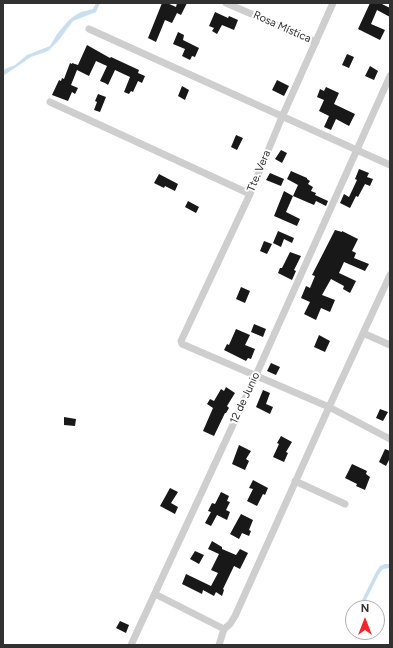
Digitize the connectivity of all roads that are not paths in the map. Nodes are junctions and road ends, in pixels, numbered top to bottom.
1 (226, 3) edge
2 (333, 3) edge
3 (89, 29) dead end
4 (316, 42) junction
5 (390, 76) edge
6 (50, 102) dead end
7 (282, 117) junction
8 (358, 150) junction
9 (390, 165) edge
10 (250, 194) junction
11 (390, 275) edge
12 (363, 333) junction
13 (390, 346) edge
14 (256, 375) junction
15 (329, 407) junction
16 (390, 439) edge
17 (295, 481) junction
18 (345, 504) dead end
19 (155, 594) junction
20 (224, 629) junction
21 (131, 645) edge
22 (219, 645) edge

1 - 4 street, Rosa Mística
2 - 4 street, Tte. Vera
3 - 7 street
4 - 7 street, Tte. Vera
5 - 8 street, 12 de Junio
6 - 10 street
7 - 8 street
7 - 10 street, Tte. Vera
8 - 9 street
8 - 14 street, 12 de Junio
10 - 14 street, Tte. Vera
11 - 12 street
12 - 13 street
12 - 15 street
14 - 15 street
14 - 19 street, 12 de Junio
15 - 16 street
15 - 17 street
17 - 18 street
17 - 20 street
19 - 20 street
19 - 21 street, 12 de Junio
20 - 22 street

